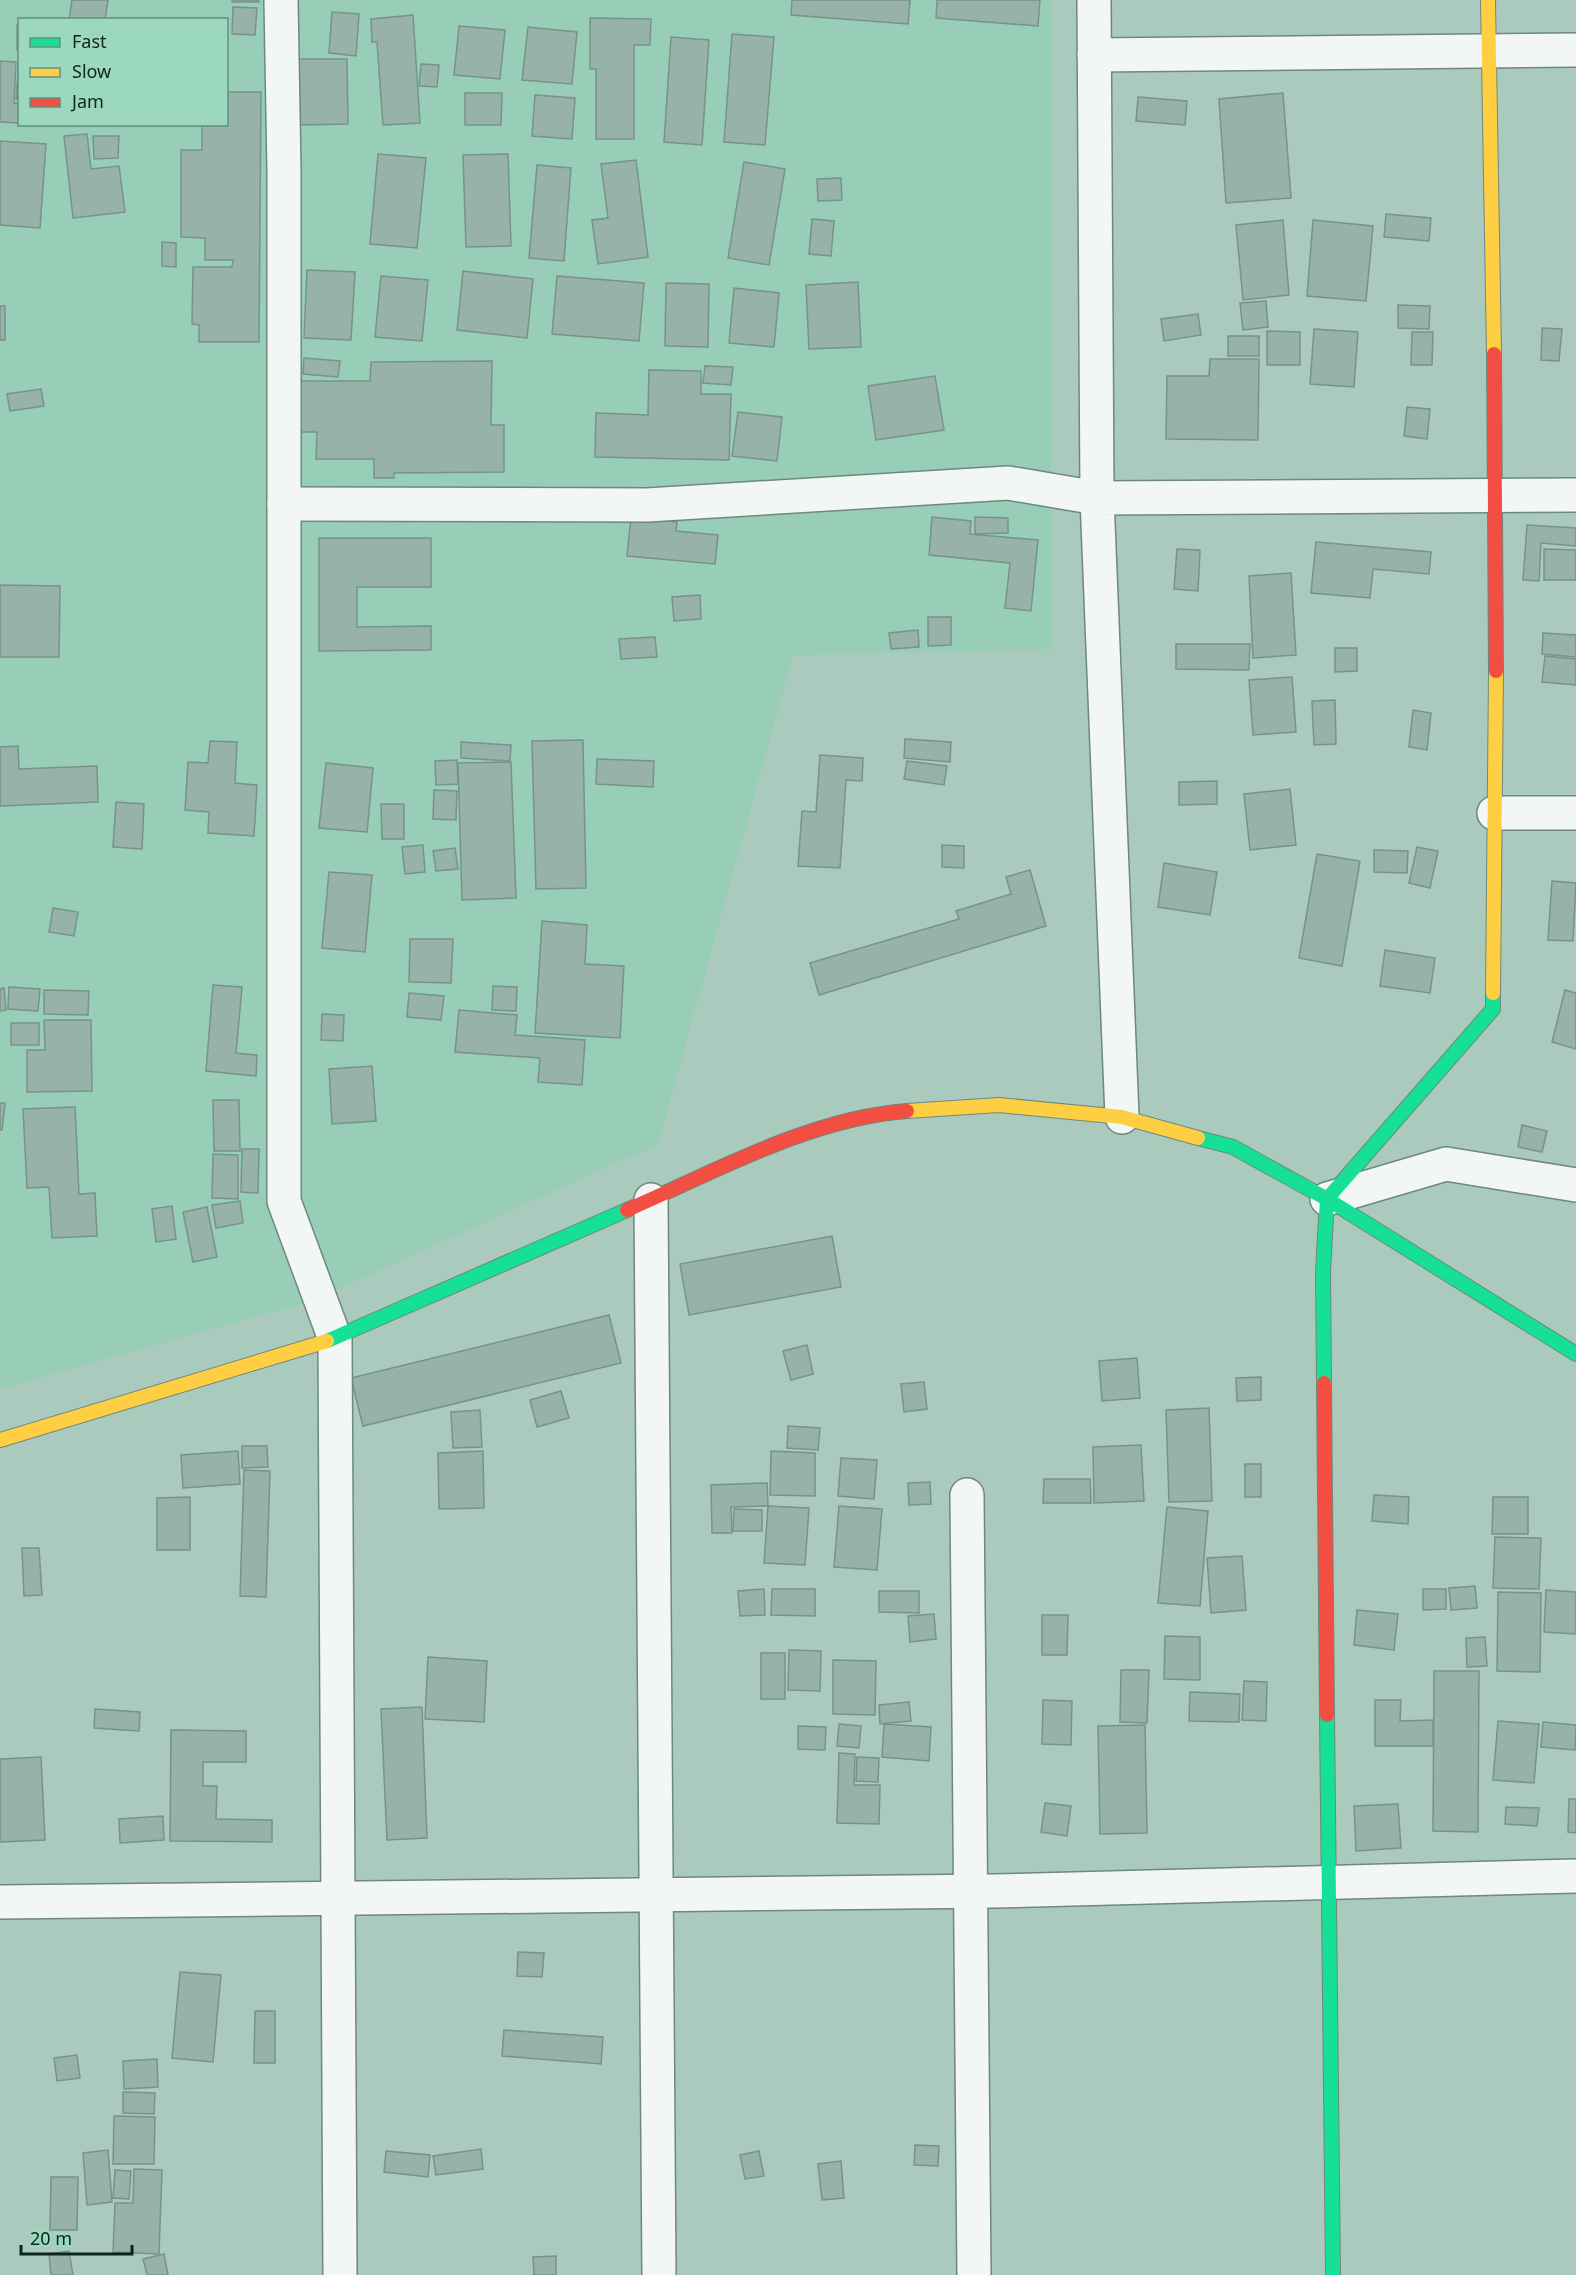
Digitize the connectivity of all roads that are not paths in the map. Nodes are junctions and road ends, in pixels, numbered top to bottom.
1 (281, 0) edge
2 (1094, 0) edge
3 (1488, 0) edge
4 (1576, 50) edge
5 (1489, 51) junction
6 (1094, 55) junction
7 (1576, 495) edge
8 (1497, 497) junction
9 (1097, 498) junction
10 (284, 504) junction
11 (1494, 813) junction
12 (1576, 813) edge
13 (1122, 1117) junction
14 (1576, 1185) edge
15 (1327, 1199) junction
16 (651, 1200) junction
17 (335, 1339) junction
18 (1576, 1354) edge
19 (0, 1440) edge
20 (967, 1496) dead end
21 (1576, 1876) edge
22 (1329, 1882) junction
23 (970, 1891) junction
24 (658, 1894) junction
25 (338, 1897) junction
26 (0, 1902) edge
27 (340, 2275) edge
28 (659, 2275) edge
29 (974, 2275) edge
30 (1333, 2275) edge

1 - 10 street
2 - 6 street
3 - 5 street
4 - 5 street
5 - 6 street
5 - 8 street
6 - 9 street
7 - 8 street
8 - 9 street
8 - 11 street
9 - 10 street
9 - 13 street
10 - 17 street
11 - 12 street
11 - 15 street
13 - 15 street
13 - 16 street
14 - 15 street
15 - 18 street
15 - 22 street
16 - 17 street
16 - 24 street
17 - 19 street
17 - 25 street
20 - 23 street
21 - 22 street
22 - 23 street
22 - 30 street
23 - 24 street
23 - 29 street
24 - 25 street
24 - 28 street
25 - 26 street
25 - 27 street

